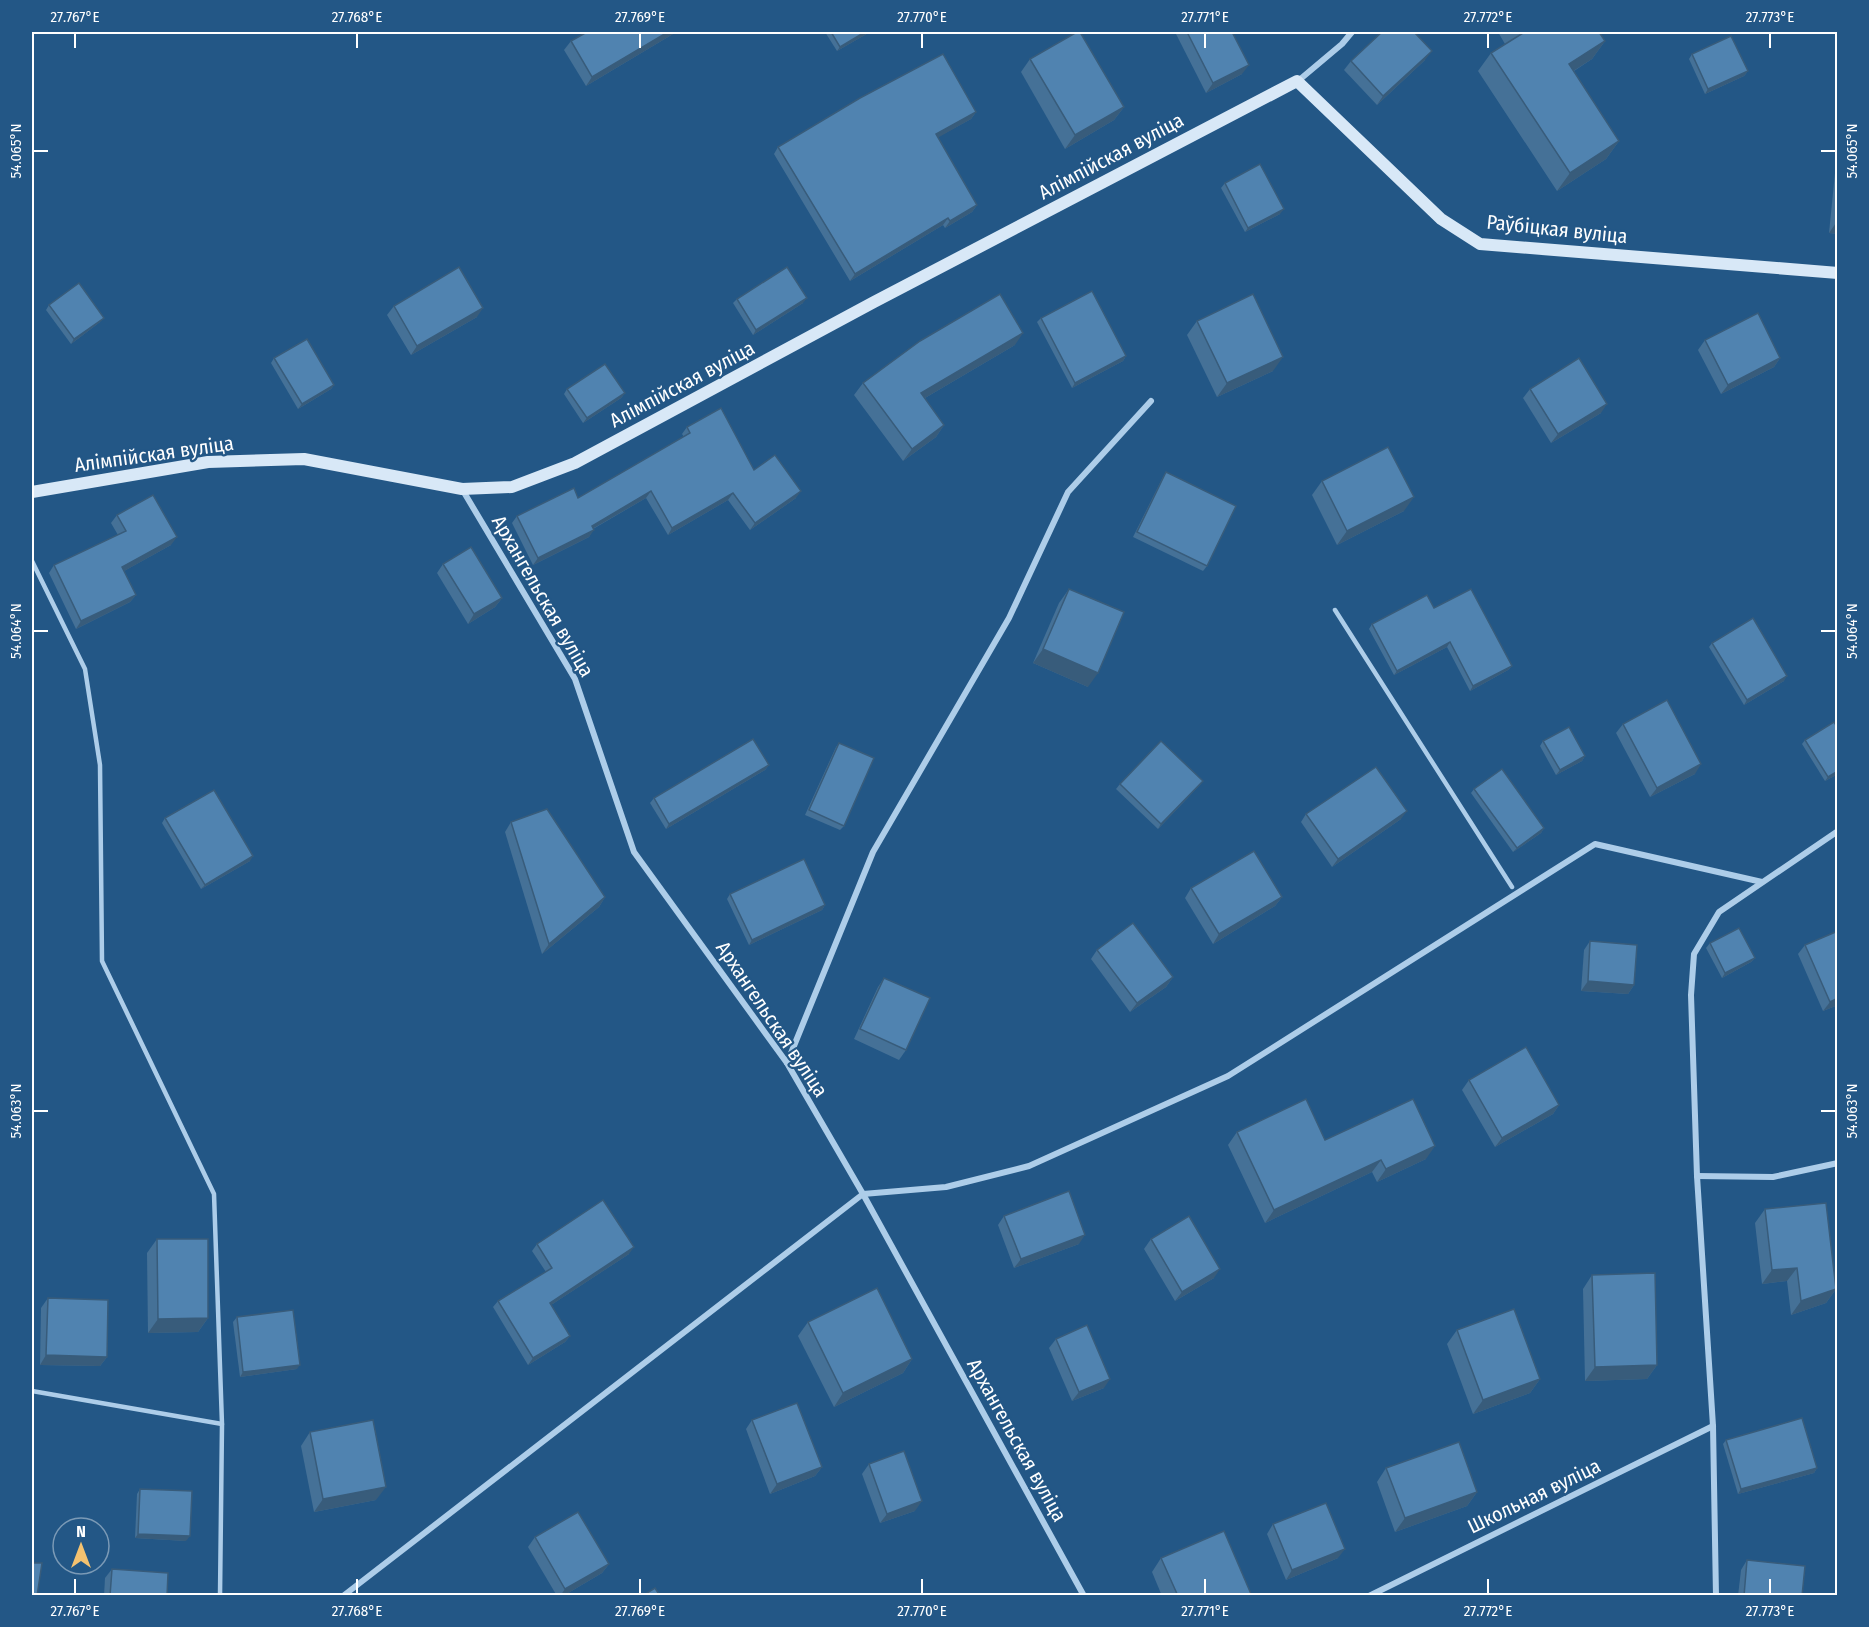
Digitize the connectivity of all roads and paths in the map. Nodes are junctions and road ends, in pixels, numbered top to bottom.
1 (1352, 32) edge
2 (1297, 81) junction
3 (1838, 273) edge
4 (1151, 401) dead end
5 (462, 489) junction
6 (32, 492) edge
7 (32, 561) edge
8 (1335, 610) dead end
9 (1838, 831) edge
10 (1762, 882) junction
11 (1512, 887) dead end
12 (787, 1063) junction
13 (1838, 1163) edge
14 (1697, 1176) junction
15 (862, 1194) junction
16 (32, 1390) edge
17 (222, 1424) junction
18 (1713, 1425) junction
19 (220, 1596) edge
20 (343, 1596) edge
21 (1084, 1596) edge
22 (1369, 1596) edge
23 (1716, 1596) edge

1 - 2 street
2 - 3 street, Раўбіцкая вуліца
2 - 5 street, Алімпійская вуліца
4 - 12 street
5 - 6 street, Алімпійская вуліца
5 - 12 street, Архангельская вуліца
7 - 17 lane
8 - 11 lane
9 - 10 street
10 - 14 street
10 - 15 street
12 - 15 street, Архангельская вуліца
13 - 14 street
14 - 18 street
15 - 20 street
15 - 21 street, Архангельская вуліца
16 - 17 lane
17 - 19 lane
18 - 22 street, Школьная вуліца
18 - 23 street

